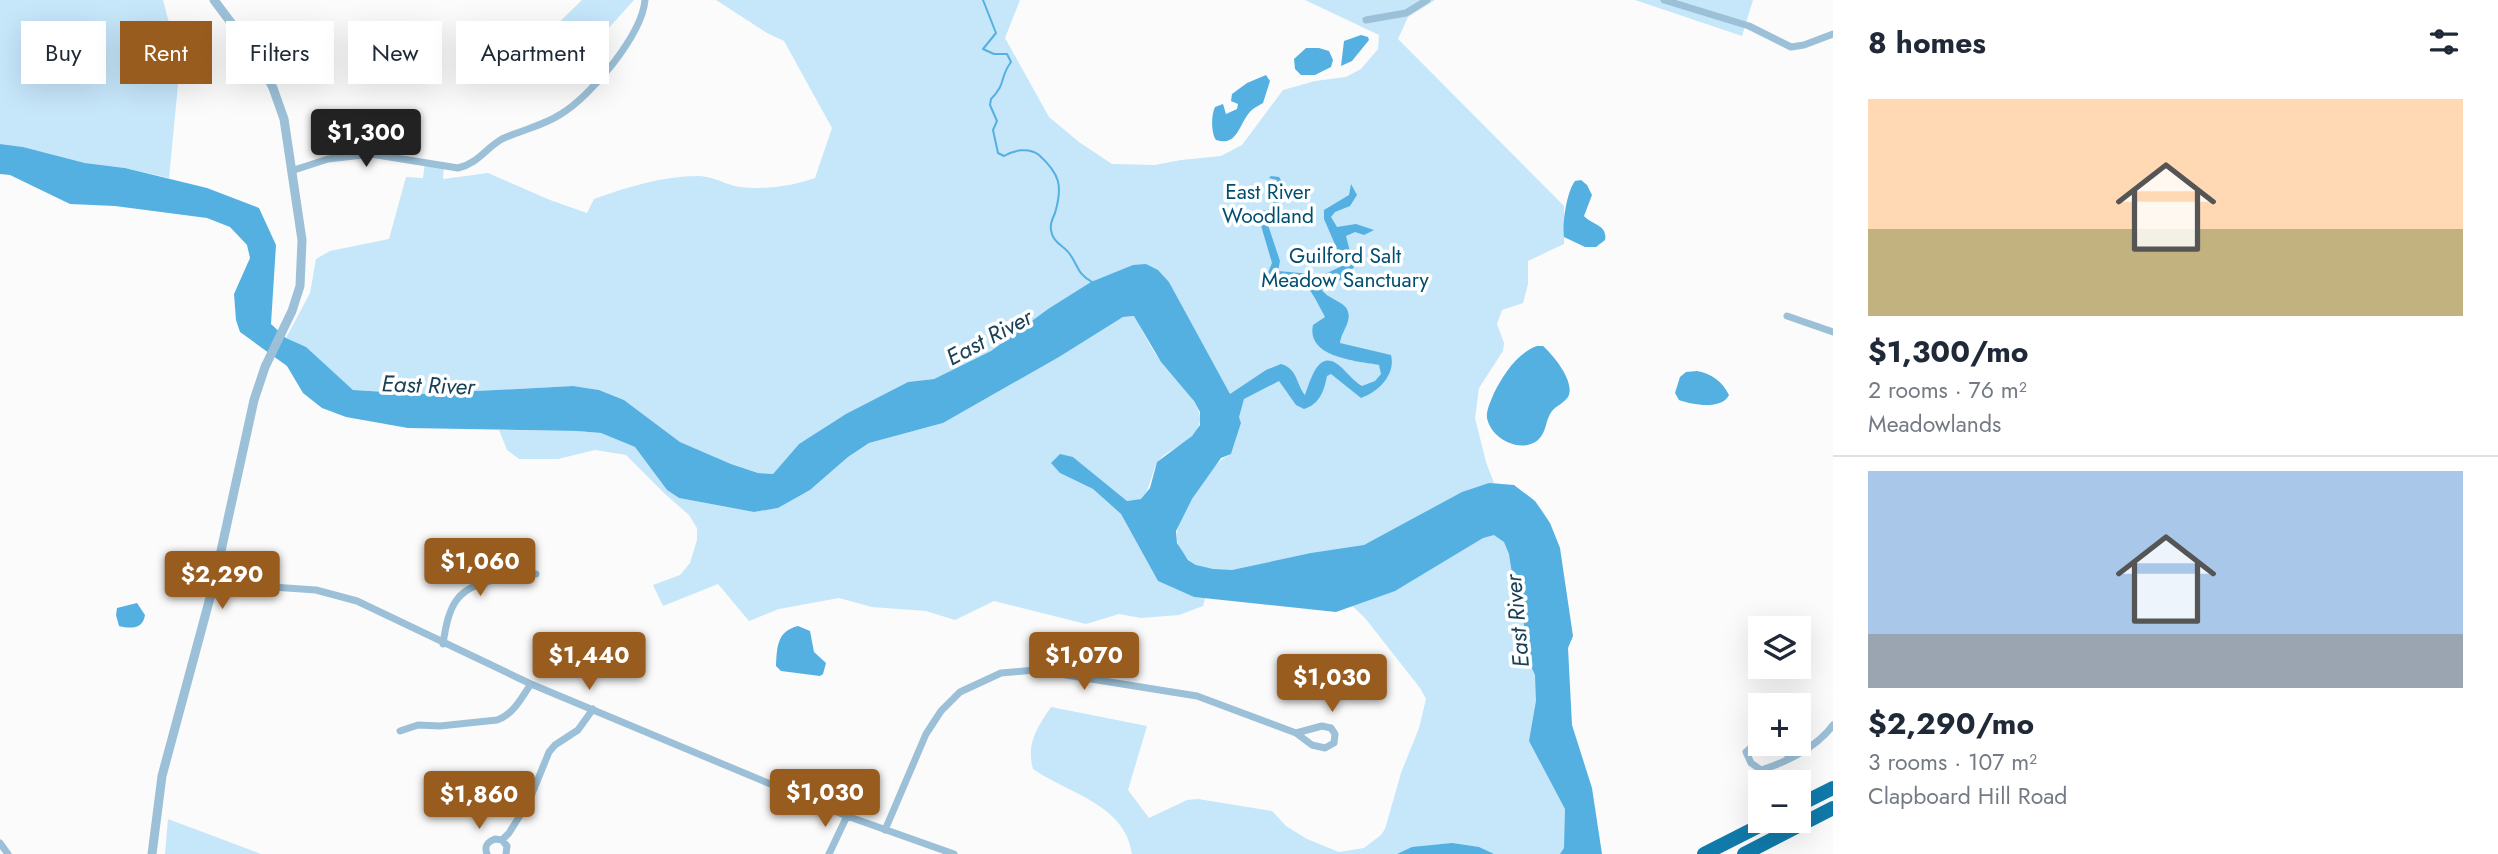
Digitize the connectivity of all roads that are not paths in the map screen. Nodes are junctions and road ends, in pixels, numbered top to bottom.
1 (214, 0) edge
2 (645, 0) edge
3 (1427, 0) edge
4 (1664, 0) edge
5 (1366, 20) dead end
6 (1833, 34) edge
7 (291, 171) junction
8 (1787, 316) dead end
9 (1833, 332) edge
10 (536, 574) dead end
11 (214, 583) junction
12 (443, 644) junction
13 (531, 684) junction
14 (593, 709) junction
15 (1833, 725) edge
16 (400, 731) dead end
17 (1296, 733) junction
18 (1811, 745) edge
19 (1792, 756) joint
20 (1833, 788) edge
21 (1811, 799) edge
22 (1833, 808) edge
23 (847, 816) junction
24 (885, 830) junction
25 (1748, 832) edge
26 (502, 841) junction
27 (0, 843) edge
28 (8, 854) edge
29 (152, 854) edge
30 (487, 854) edge
31 (506, 854) edge
32 (829, 854) edge
33 (954, 854) edge
34 (1704, 854) edge
35 (1744, 854) edge

1 - 7 street
2 - 7 street
3 - 5 street
4 - 6 street
7 - 11 street
8 - 9 street
10 - 12 street
11 - 12 street
11 - 29 street
12 - 13 street
13 - 14 street
13 - 16 street
14 - 23 street
14 - 26 street
15 - 18 street
17 - 17 street
17 - 24 street
19 - 19 street
20 - 21 highway
22 - 35 highway
23 - 24 street
23 - 32 street
24 - 33 street
25 - 34 highway
26 - 30 street
26 - 31 street
27 - 28 street

